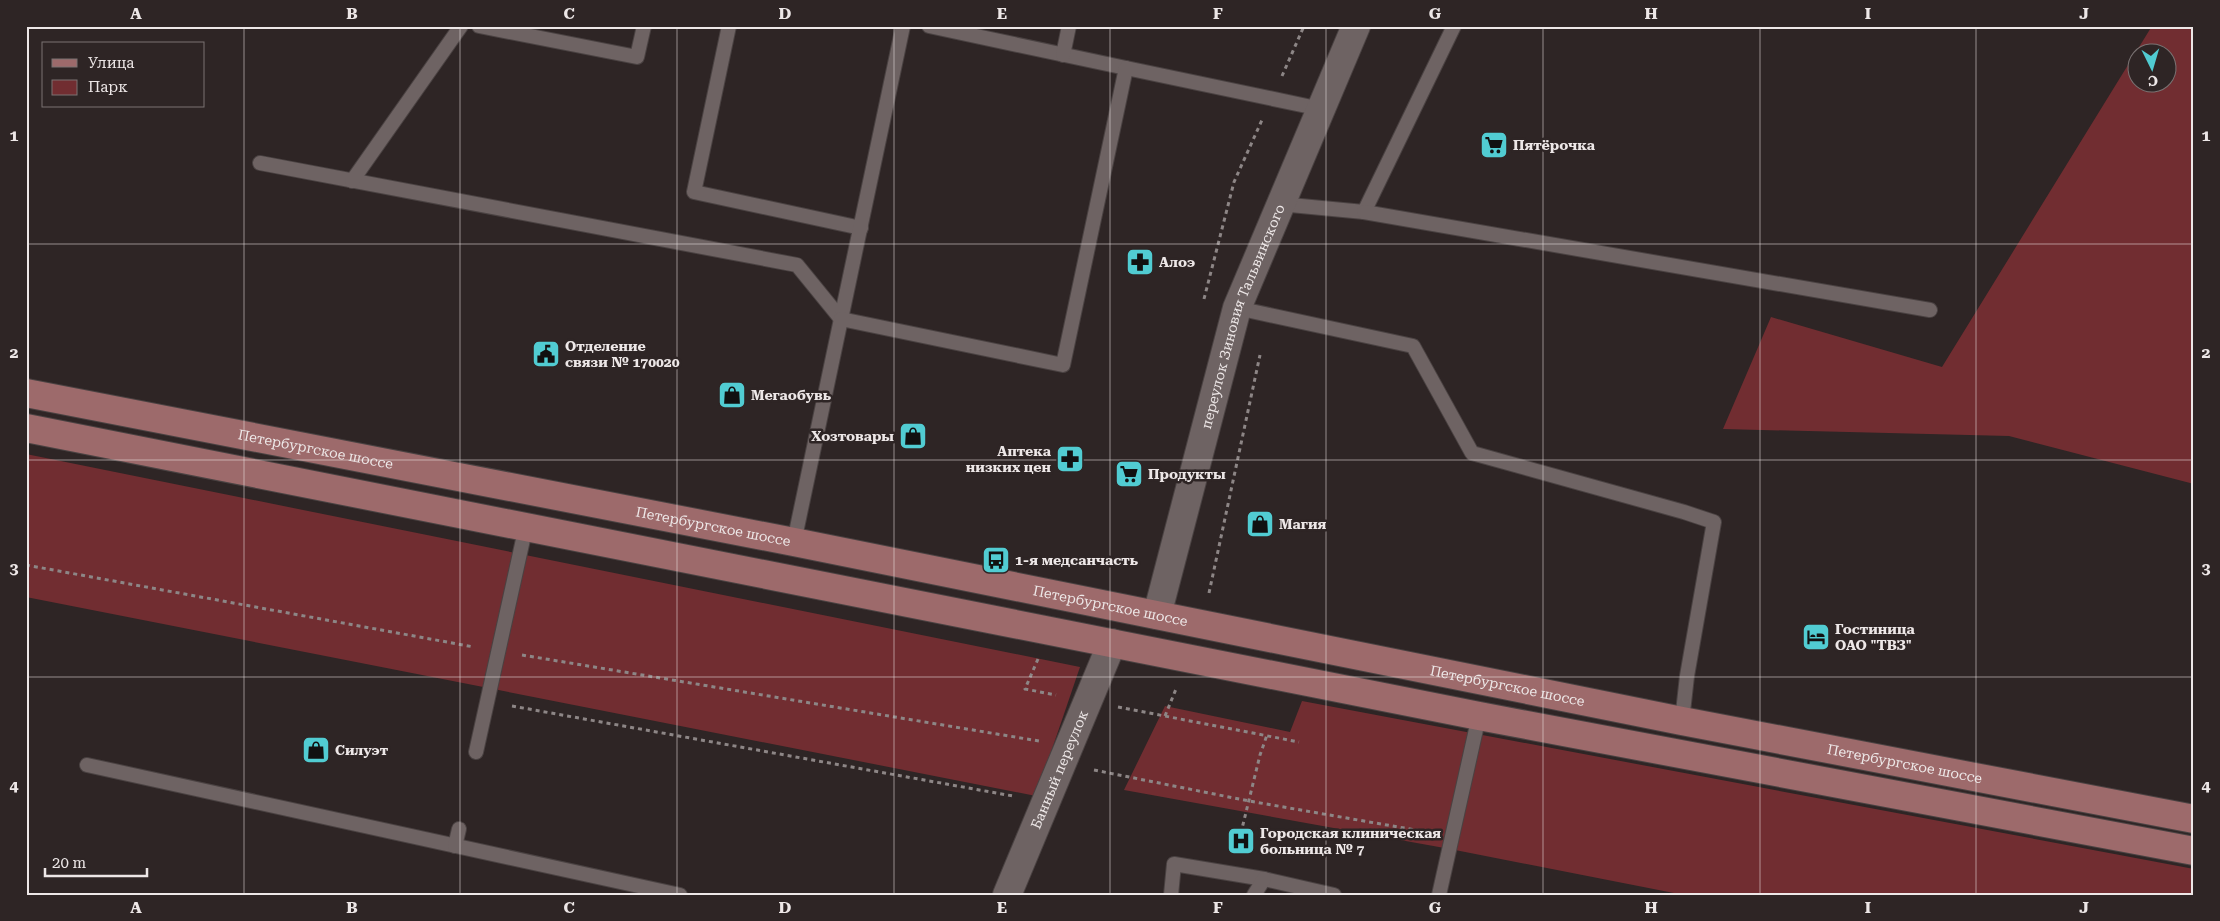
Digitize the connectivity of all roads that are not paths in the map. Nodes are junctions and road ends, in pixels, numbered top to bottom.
1 (462, 26) edge
2 (479, 26) edge
3 (644, 26) edge
4 (729, 26) edge
5 (903, 26) edge
6 (929, 26) edge
7 (1070, 26) edge
8 (1356, 26) edge
9 (1454, 26) edge
10 (1064, 55) junction
11 (1126, 68) junction
12 (1321, 109) junction
13 (260, 163) dead end
14 (352, 181) junction
15 (1280, 204) junction
16 (1364, 212) junction
17 (861, 228) junction
18 (1237, 308) junction
19 (1930, 310) dead end
20 (841, 319) junction
21 (26, 393) edge
22 (26, 428) edge
23 (526, 526) junction
24 (794, 542) junction
25 (1157, 615) junction
26 (1112, 643) junction
27 (1486, 681) junction
28 (1479, 716) junction
29 (1682, 721) junction
30 (476, 752) dead end
31 (87, 765) dead end
32 (2194, 819) edge
33 (459, 829) dead end
34 (455, 846) junction
35 (2194, 851) edge
36 (1264, 879) junction
37 (680, 895) edge
38 (1007, 895) edge
39 (1171, 895) edge
40 (1254, 895) edge
41 (1334, 895) edge
42 (1439, 895) edge

1 - 14 lane
2 - 3 lane
4 - 17 lane
5 - 17 lane
6 - 10 lane
7 - 10 lane
8 - 12 street, переулок Зиновия Тальвинского
9 - 16 lane
10 - 11 lane
11 - 12 lane
11 - 20 lane
12 - 15 street, переулок Зиновия Тальвинского
13 - 14 lane
14 - 20 lane
15 - 16 lane
15 - 18 street, переулок Зиновия Тальвинского
16 - 19 lane
17 - 20 lane
18 - 25 street, переулок Зиновия Тальвинского
18 - 29 lane
20 - 24 lane
21 - 24 main road, Петербургское шоссе
22 - 23 main road
23 - 26 main road
23 - 30 lane
24 - 25 main road, Петербургское шоссе
25 - 26 main road
25 - 27 main road, Петербургское шоссе
26 - 28 main road
26 - 38 street, Банный переулок
27 - 28 main road
27 - 29 main road, Петербургское шоссе
28 - 35 main road
28 - 42 lane
29 - 32 main road, Петербургское шоссе
31 - 34 lane
33 - 34 lane
34 - 37 lane
36 - 39 lane
36 - 40 lane
36 - 41 lane

